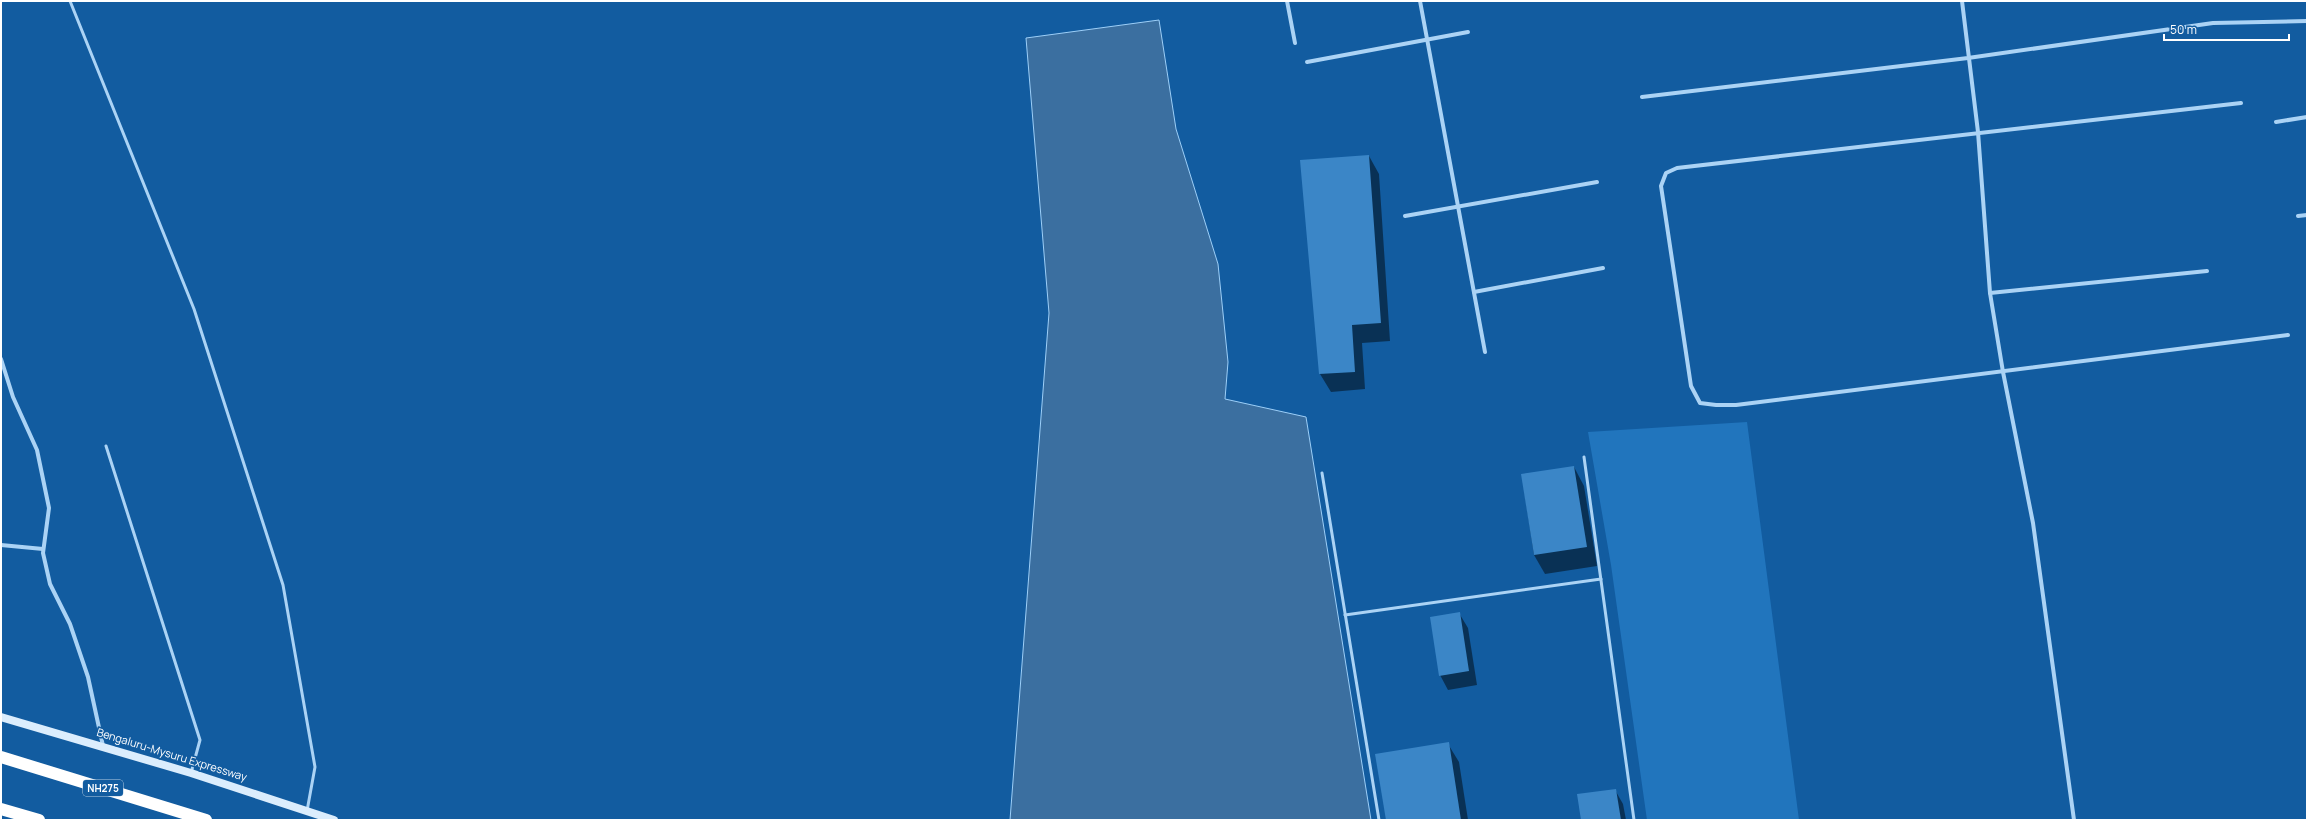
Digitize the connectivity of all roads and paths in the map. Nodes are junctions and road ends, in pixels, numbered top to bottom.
1 (70, 1) edge
2 (1287, 1) edge
3 (1420, 1) edge
4 (1962, 1) edge
5 (2307, 21) edge
6 (1468, 32) dead end
7 (1428, 40) junction
8 (1295, 43) dead end
9 (1968, 58) junction
10 (1307, 62) dead end
11 (1642, 97) dead end
12 (2241, 103) dead end
13 (2307, 117) edge
14 (2276, 122) dead end
15 (1978, 132) junction
16 (1597, 182) dead end
17 (1458, 207) junction
18 (2307, 215) edge
19 (1405, 216) dead end
20 (2298, 216) dead end
21 (1603, 268) dead end
22 (2207, 271) dead end
23 (1474, 292) junction
24 (1990, 293) junction
25 (2288, 335) dead end
26 (1485, 352) dead end
27 (1, 359) edge
28 (2003, 372) junction
29 (106, 446) dead end
30 (1584, 457) dead end
31 (1322, 473) dead end
32 (1, 545) edge
33 (43, 549) junction
34 (1601, 579) junction
35 (1345, 615) junction
36 (1, 717) edge
37 (103, 747) junction
38 (1, 757) edge
39 (191, 773) junction
40 (1, 809) edge
41 (307, 811) junction
42 (39, 820) edge
43 (206, 820) edge
44 (334, 820) edge
45 (1378, 820) edge
46 (1634, 820) edge
47 (2074, 820) edge

1 - 41 lane
2 - 8 street
3 - 7 street
4 - 9 street
5 - 9 street
6 - 7 street
7 - 10 street
7 - 17 street
9 - 11 street
9 - 15 street
12 - 15 street
13 - 14 street
15 - 24 street
15 - 28 street
16 - 17 street
17 - 19 street
17 - 23 street
18 - 20 street
21 - 23 street
22 - 24 street
23 - 26 street
24 - 28 street
25 - 28 street
27 - 33 street
28 - 47 street
29 - 39 lane
30 - 34 lane
31 - 35 lane
32 - 33 street
33 - 37 street
34 - 35 lane
34 - 46 lane
35 - 45 lane
36 - 37 street, Bengaluru-Mysuru Expressway
37 - 39 street, Bengaluru-Mysuru Expressway
38 - 43 highway, NH275
39 - 41 street, Bengaluru-Mysuru Expressway
40 - 42 highway
41 - 44 street, Bengaluru-Mysuru Expressway

